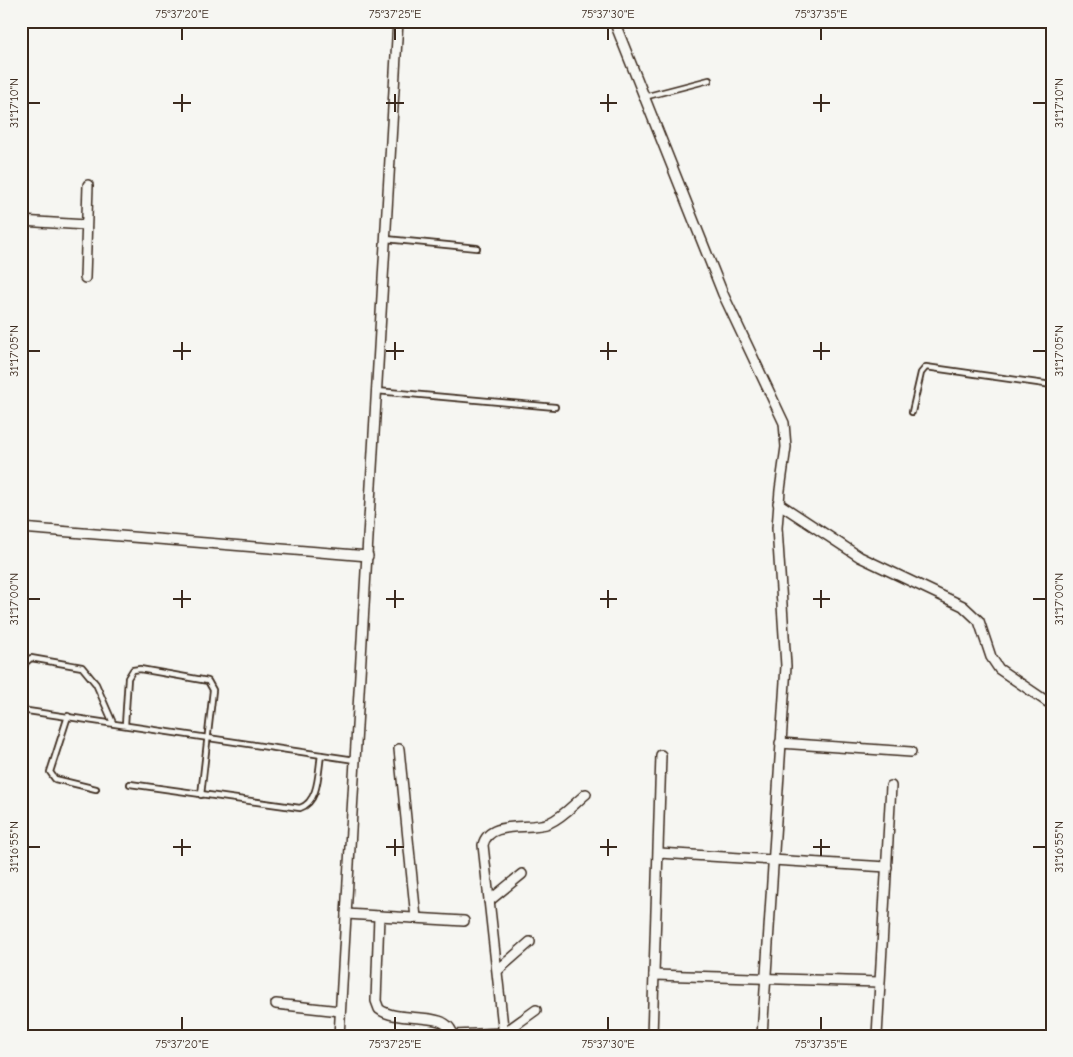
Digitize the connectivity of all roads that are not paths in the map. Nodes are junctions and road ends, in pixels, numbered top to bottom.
1 (398, 21) edge
2 (614, 21) edge
3 (709, 80) dead end
4 (644, 97) junction
5 (88, 185) dead end
6 (21, 221) edge
7 (86, 225) junction
8 (386, 239) junction
9 (477, 248) dead end
10 (85, 278) dead end
11 (1052, 385) edge
12 (377, 391) junction
13 (555, 407) dead end
14 (912, 412) dead end
15 (778, 503) junction
16 (21, 528) edge
17 (368, 556) junction
18 (21, 683) edge
19 (1052, 705) edge
20 (21, 710) edge
21 (68, 716) junction
22 (113, 723) junction
23 (125, 725) junction
24 (208, 738) junction
25 (780, 743) junction
26 (399, 749) dead end
27 (911, 752) dead end
28 (321, 755) junction
29 (661, 755) dead end
30 (355, 760) junction
31 (130, 784) dead end
32 (891, 786) dead end
33 (96, 789) dead end
34 (586, 794) dead end
35 (201, 795) junction
36 (659, 854) junction
37 (772, 860) junction
38 (887, 867) junction
39 (522, 874) dead end
40 (489, 901) junction
41 (346, 914) junction
42 (379, 916) junction
43 (416, 918) junction
44 (464, 921) dead end
45 (530, 942) dead end
46 (498, 970) junction
47 (654, 975) junction
48 (765, 978) junction
49 (879, 982) junction
50 (276, 1004) dead end
51 (536, 1010) dead end
52 (340, 1011) junction
53 (504, 1034) edge
54 (339, 1036) edge
55 (453, 1036) edge
56 (652, 1036) edge
57 (762, 1036) edge
58 (877, 1036) edge

1 - 8 street
2 - 4 street
3 - 4 lane
4 - 15 street
5 - 7 street
6 - 7 street
7 - 10 street
8 - 9 lane
8 - 12 street
11 - 14 lane
12 - 13 lane
12 - 17 street
15 - 19 street
15 - 25 street
16 - 17 street
17 - 30 street
18 - 22 lane
20 - 21 lane
21 - 22 lane
21 - 33 lane
22 - 23 lane
23 - 24 lane
23 - 24 lane
24 - 28 lane
24 - 35 lane
25 - 27 street
25 - 37 street
26 - 43 street
28 - 30 lane
28 - 35 lane
29 - 36 street
30 - 41 street
31 - 35 lane
32 - 38 street
34 - 40 street
36 - 37 street
36 - 47 street
37 - 38 street
37 - 48 street
38 - 49 street
39 - 40 street
40 - 46 street
41 - 42 street
41 - 52 street
42 - 43 street
42 - 55 street
43 - 44 street
45 - 46 street
46 - 53 street
47 - 48 street
47 - 56 street
48 - 49 street
48 - 57 street
49 - 58 street
50 - 52 street
51 - 53 street
52 - 54 street
53 - 55 street

